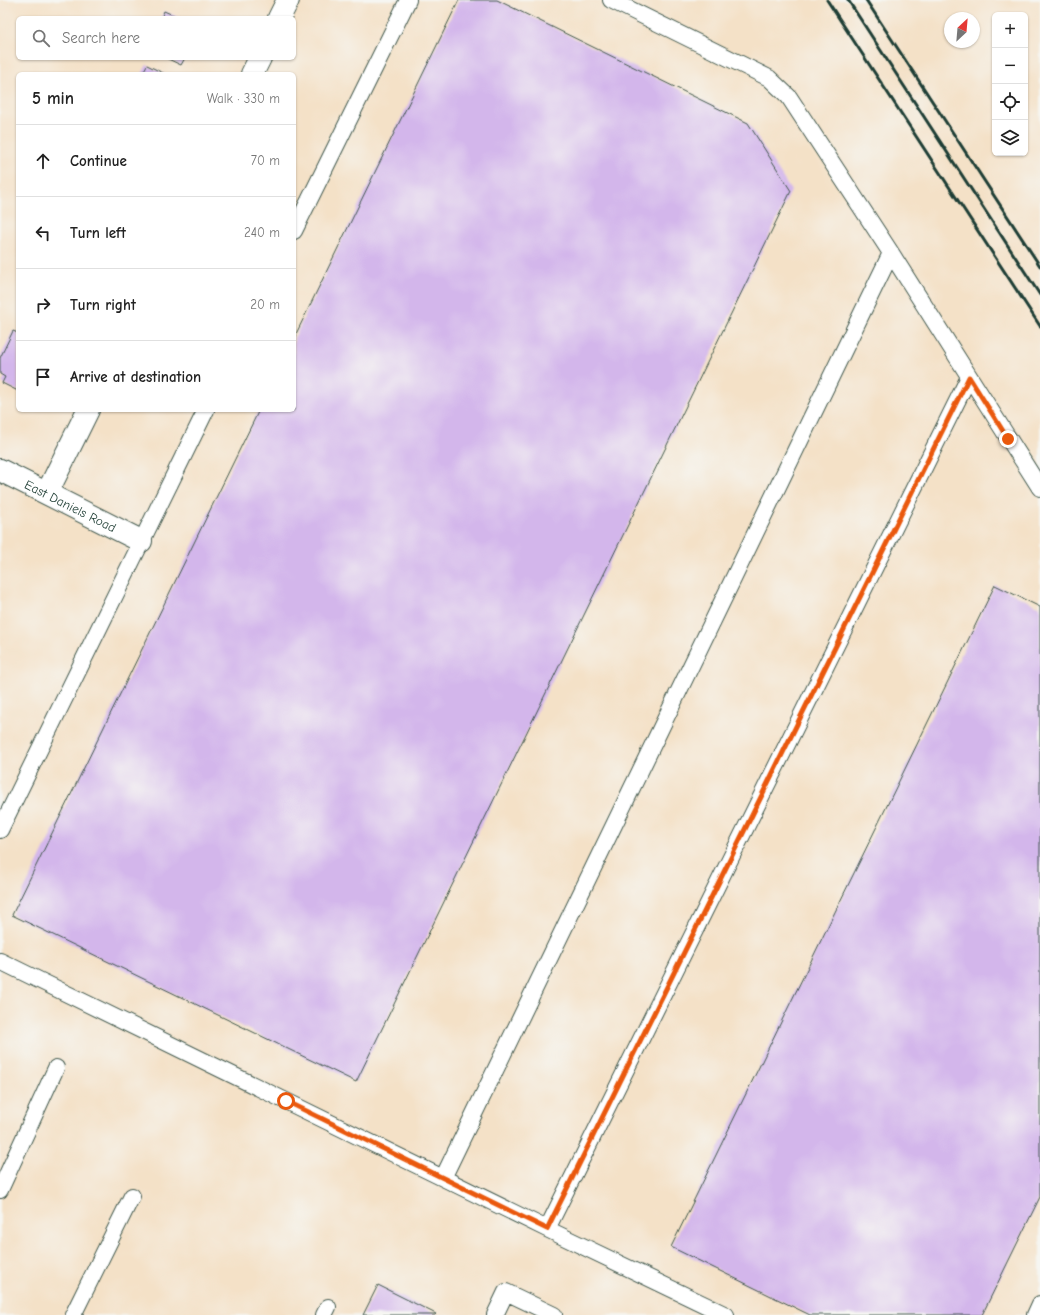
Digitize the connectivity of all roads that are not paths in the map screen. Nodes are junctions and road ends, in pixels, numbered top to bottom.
1 (288, 0) edge
2 (408, 0) edge
3 (611, 0) edge
4 (280, 16) edge
5 (259, 60) edge
6 (253, 72) edge
7 (296, 227) edge
8 (891, 253) junction
9 (969, 377) junction
10 (87, 412) edge
11 (205, 412) edge
12 (0, 470) edge
13 (1040, 488) edge
14 (47, 493) junction
15 (142, 541) junction
16 (0, 830) edge
17 (0, 961) edge
18 (56, 1068) dead end
19 (443, 1178) junction
20 (0, 1190) edge
21 (132, 1196) dead end
22 (547, 1229) junction
23 (1040, 1304) edge
24 (73, 1315) edge
25 (495, 1315) edge
26 (554, 1315) edge
27 (726, 1315) edge
28 (1034, 1315) edge

1 - 4 street
2 - 7 lane
3 - 8 lane
5 - 6 street
8 - 9 lane
8 - 19 lane
9 - 13 lane
9 - 22 lane
10 - 14 street
11 - 15 lane
12 - 14 street, East Daniels Road
14 - 15 street, East Daniels Road
15 - 16 lane
17 - 19 lane
18 - 20 lane
19 - 22 lane
21 - 24 lane
22 - 27 lane
23 - 28 lane
25 - 26 lane

